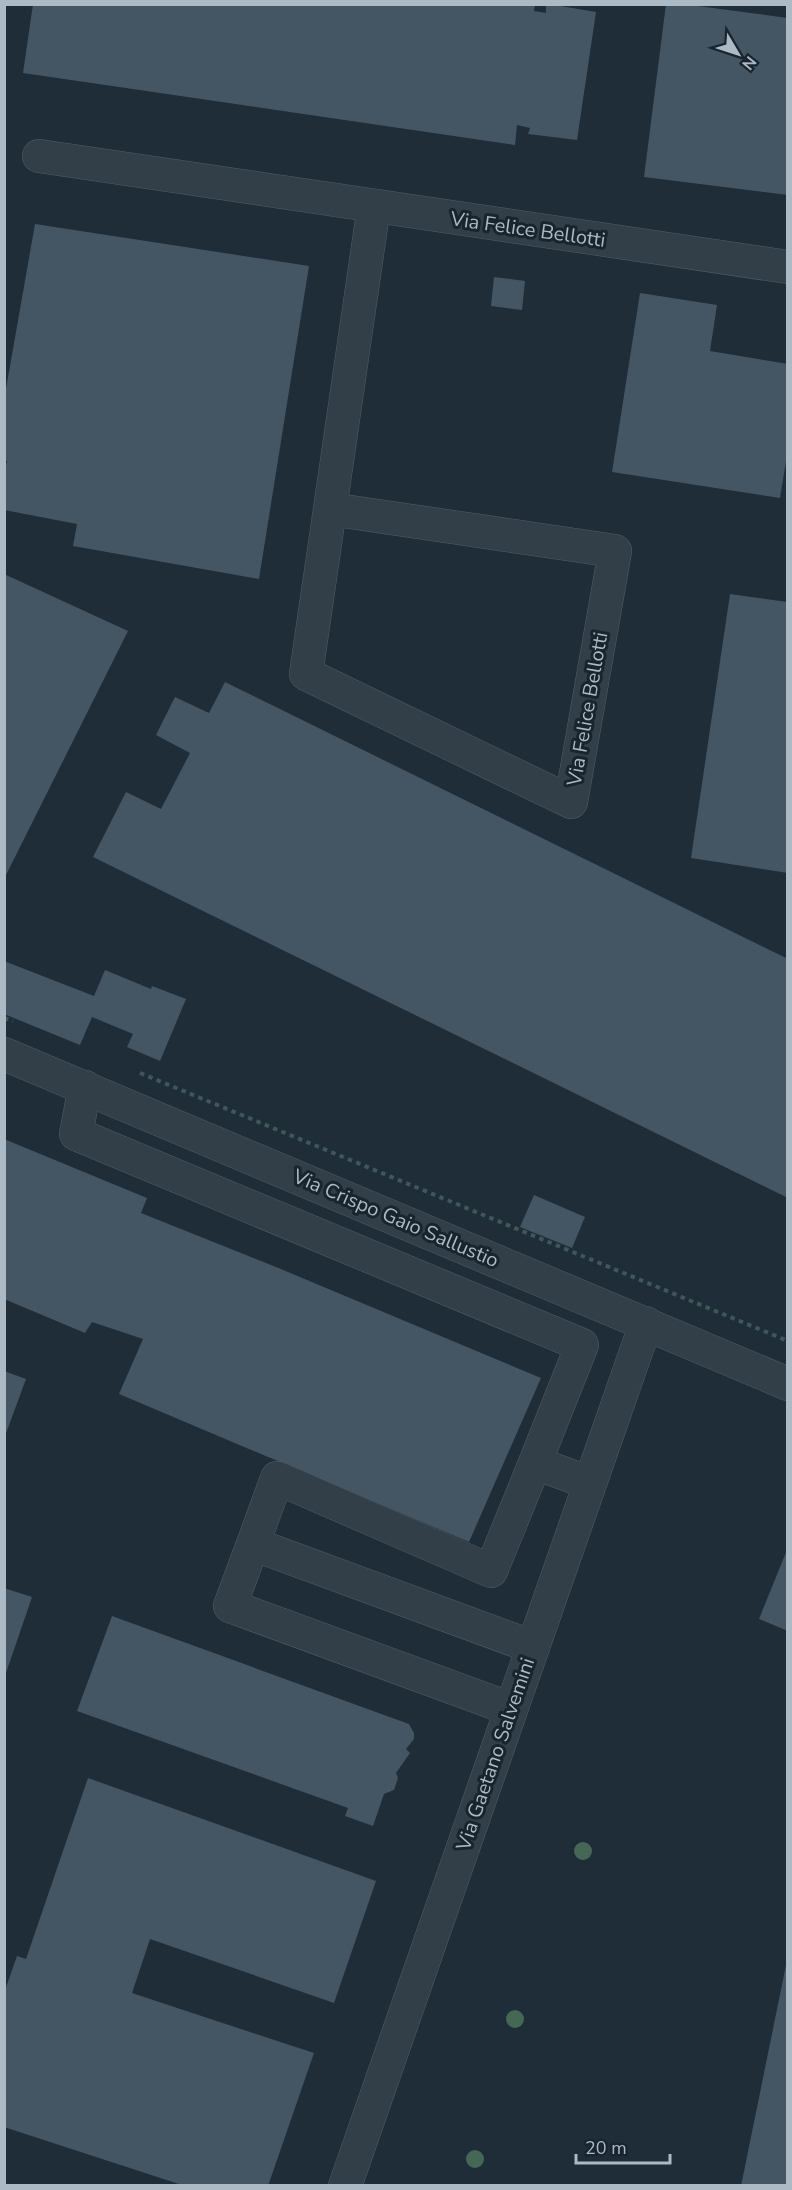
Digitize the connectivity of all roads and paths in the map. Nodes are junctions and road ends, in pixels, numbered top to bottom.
1 (39, 156) dead end
2 (374, 206) junction
3 (788, 267) edge
4 (330, 509) junction
5 (4, 1018) edge
6 (15, 1022) dead end
7 (4, 1054) edge
8 (136, 1071) dead end
9 (85, 1087) junction
10 (646, 1323) junction
11 (788, 1341) edge
12 (788, 1384) edge
13 (535, 1464) junction
14 (590, 1483) junction
15 (253, 1544) junction
16 (533, 1647) junction
17 (511, 1709) junction
18 (345, 2186) edge

1 - 2 street, Via Felice Bellotti
2 - 3 street, Via Felice Bellotti
2 - 4 street, Via Felice Bellotti
4 - 4 street, Via Felice Bellotti
5 - 6 path
7 - 9 street, Via Crispo Gaio Sallustio
8 - 11 path
9 - 10 street, Via Crispo Gaio Sallustio
9 - 13 street
10 - 12 street, Via Crispo Gaio Sallustio
10 - 14 street, Via Gaetano Salvemini
13 - 14 street
13 - 15 street
14 - 16 street, Via Gaetano Salvemini
15 - 16 street
15 - 17 street
16 - 17 street, Via Gaetano Salvemini
17 - 18 street, Via Gaetano Salvemini

